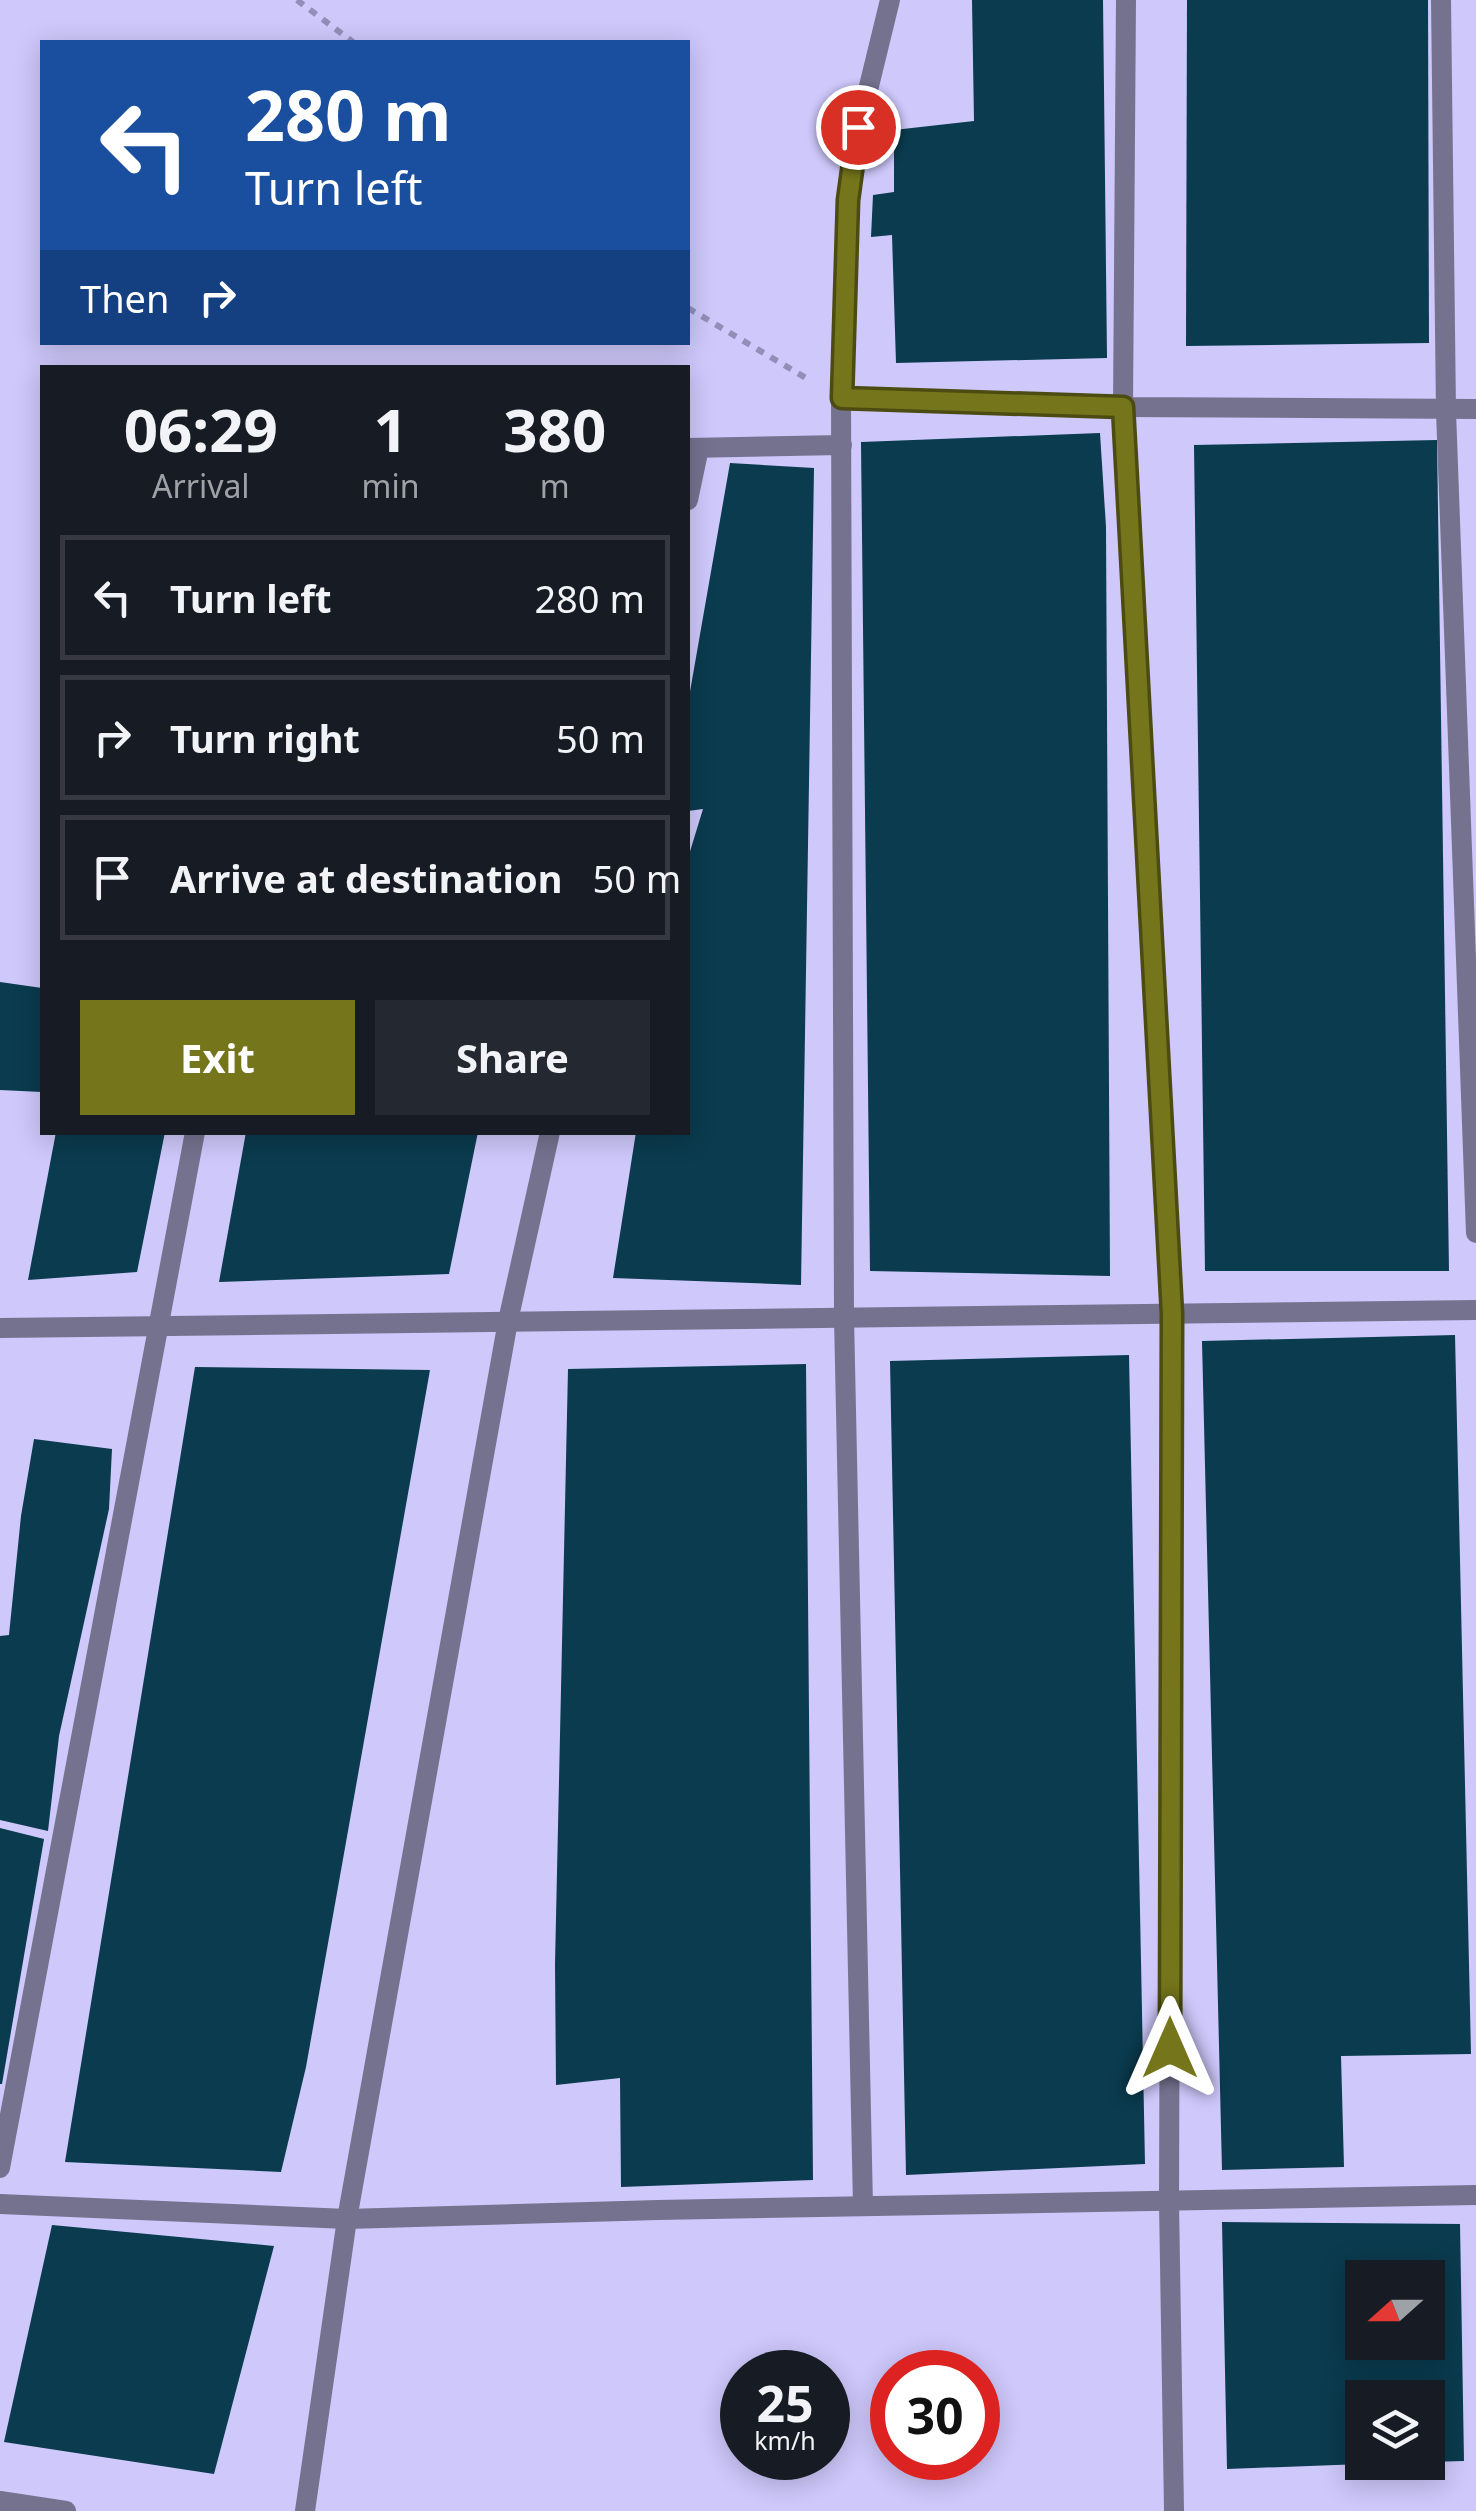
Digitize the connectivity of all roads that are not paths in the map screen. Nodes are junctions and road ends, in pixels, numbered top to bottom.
1 (890, 0) edge
2 (1126, 0) edge
3 (1441, 0) edge
4 (842, 398) junction
5 (1123, 407) junction
6 (1476, 410) edge
7 (1446, 411) junction
8 (842, 445) junction
9 (693, 448) edge
10 (690, 479) edge
11 (194, 1135) edge
12 (549, 1135) edge
13 (1476, 1233) edge
14 (1476, 1310) edge
15 (1172, 1314) junction
16 (844, 1317) junction
17 (508, 1321) junction
18 (160, 1325) junction
19 (0, 1328) edge
20 (0, 2168) edge
21 (1476, 2195) edge
22 (1170, 2202) junction
23 (0, 2204) edge
24 (863, 2206) junction
25 (347, 2219) junction
26 (0, 2500) edge
27 (66, 2511) edge
28 (305, 2511) edge
29 (1174, 2511) edge

1 - 4 street
2 - 5 street
3 - 7 street
4 - 5 street
4 - 8 street
5 - 7 street
5 - 15 street
6 - 7 street
7 - 13 street
8 - 9 street
8 - 16 street
9 - 10 street
11 - 18 street
12 - 17 street
14 - 15 street
15 - 16 street
15 - 22 street
16 - 17 street
16 - 24 street
17 - 18 street
17 - 25 street
18 - 19 street
18 - 20 street
21 - 22 street
22 - 24 street
22 - 29 street
23 - 25 street
24 - 25 street
25 - 28 street
26 - 27 street

